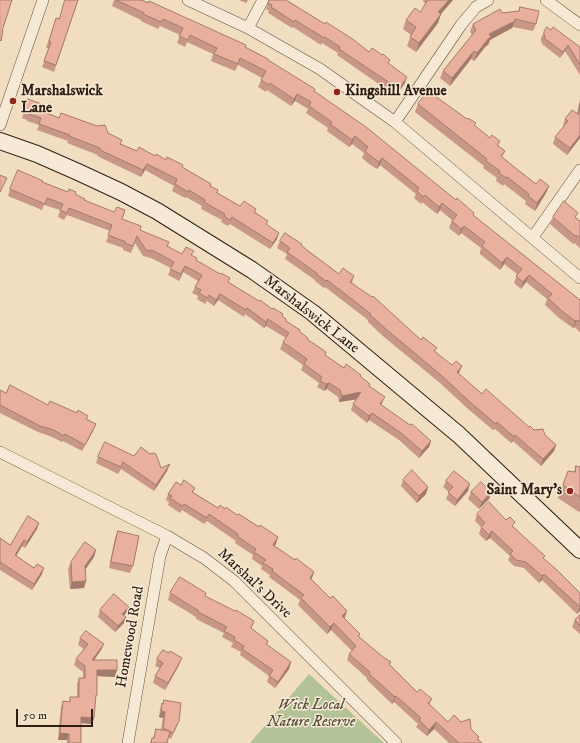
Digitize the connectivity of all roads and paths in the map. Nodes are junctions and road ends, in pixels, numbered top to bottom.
1 (42, 0) edge
2 (188, 0) edge
3 (264, 0) edge
4 (488, 0) edge
5 (546, 0) edge
6 (580, 25) edge
7 (248, 28) junction
8 (395, 122) junction
9 (0, 125) edge
10 (0, 141) edge
11 (580, 170) edge
12 (533, 237) junction
13 (580, 278) edge
14 (0, 452) edge
15 (167, 536) junction
16 (580, 550) edge
17 (128, 743) edge
18 (396, 743) edge

1 - 9 street
2 - 7 street
3 - 7 street
4 - 8 street
5 - 6 street
7 - 8 street
8 - 12 street
10 - 16 street, Marshalswick Lane
11 - 12 street
12 - 13 street
14 - 15 street, Marshal's Drive
15 - 17 street, Homewood Road
15 - 18 street, Marshal's Drive

